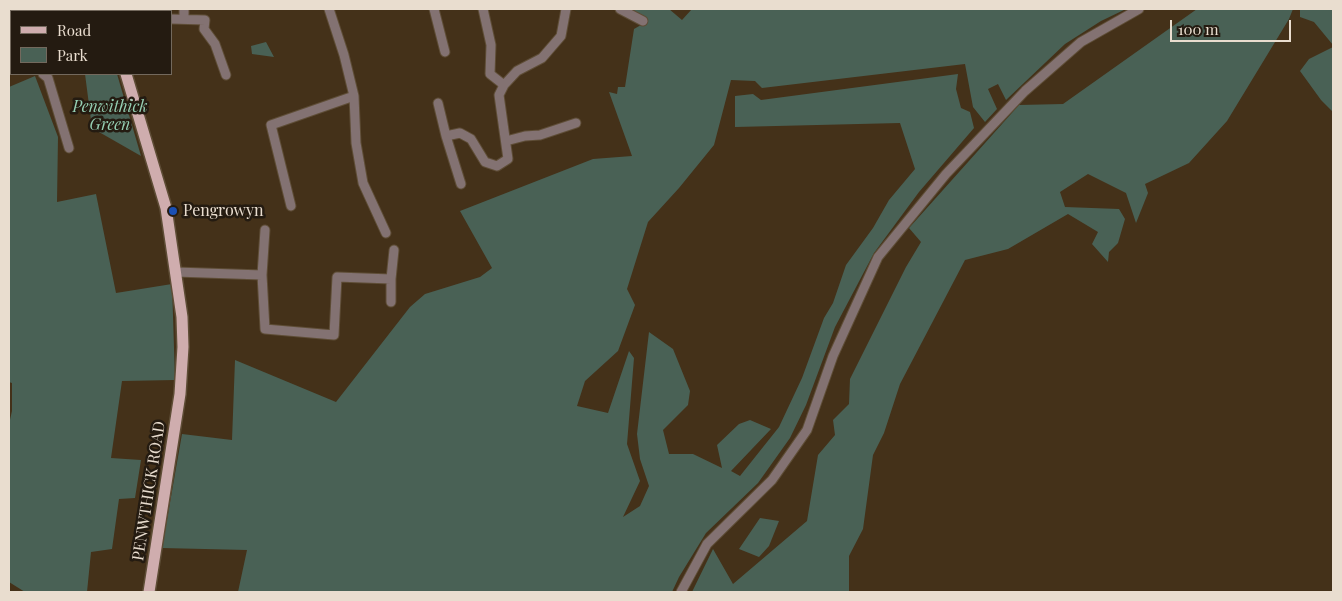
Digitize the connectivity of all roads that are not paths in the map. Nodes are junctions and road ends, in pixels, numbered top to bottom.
1 (184, 9) edge
2 (329, 9) edge
3 (434, 9) edge
4 (483, 9) edge
5 (566, 9) edge
6 (620, 9) edge
7 (1139, 9) edge
8 (172, 19) edge
9 (184, 19) junction
10 (643, 21) dead end
11 (445, 52) dead end
12 (44, 75) edge
13 (126, 75) edge
14 (226, 75) dead end
15 (504, 84) junction
16 (354, 96) junction
17 (438, 103) dead end
18 (576, 123) dead end
19 (446, 136) junction
20 (506, 141) junction
21 (69, 148) dead end
22 (462, 184) dead end
23 (291, 206) dead end
24 (265, 230) dead end
25 (386, 233) dead end
26 (394, 250) dead end
27 (176, 272) junction
28 (262, 275) junction
29 (391, 279) junction
30 (391, 302) dead end
31 (150, 592) edge
32 (681, 592) edge

1 - 9 street
2 - 16 street
3 - 11 street
4 - 15 street
5 - 15 street
6 - 10 street
7 - 32 street
8 - 9 street
9 - 14 street
12 - 21 street
13 - 27 main road, PENWTHICK ROAD
15 - 20 street
16 - 23 street
16 - 25 street
17 - 19 street
18 - 20 street
19 - 20 street
19 - 22 street
24 - 28 street
26 - 29 street
27 - 28 street
27 - 31 main road, PENWTHICK ROAD
28 - 29 street
29 - 30 street

